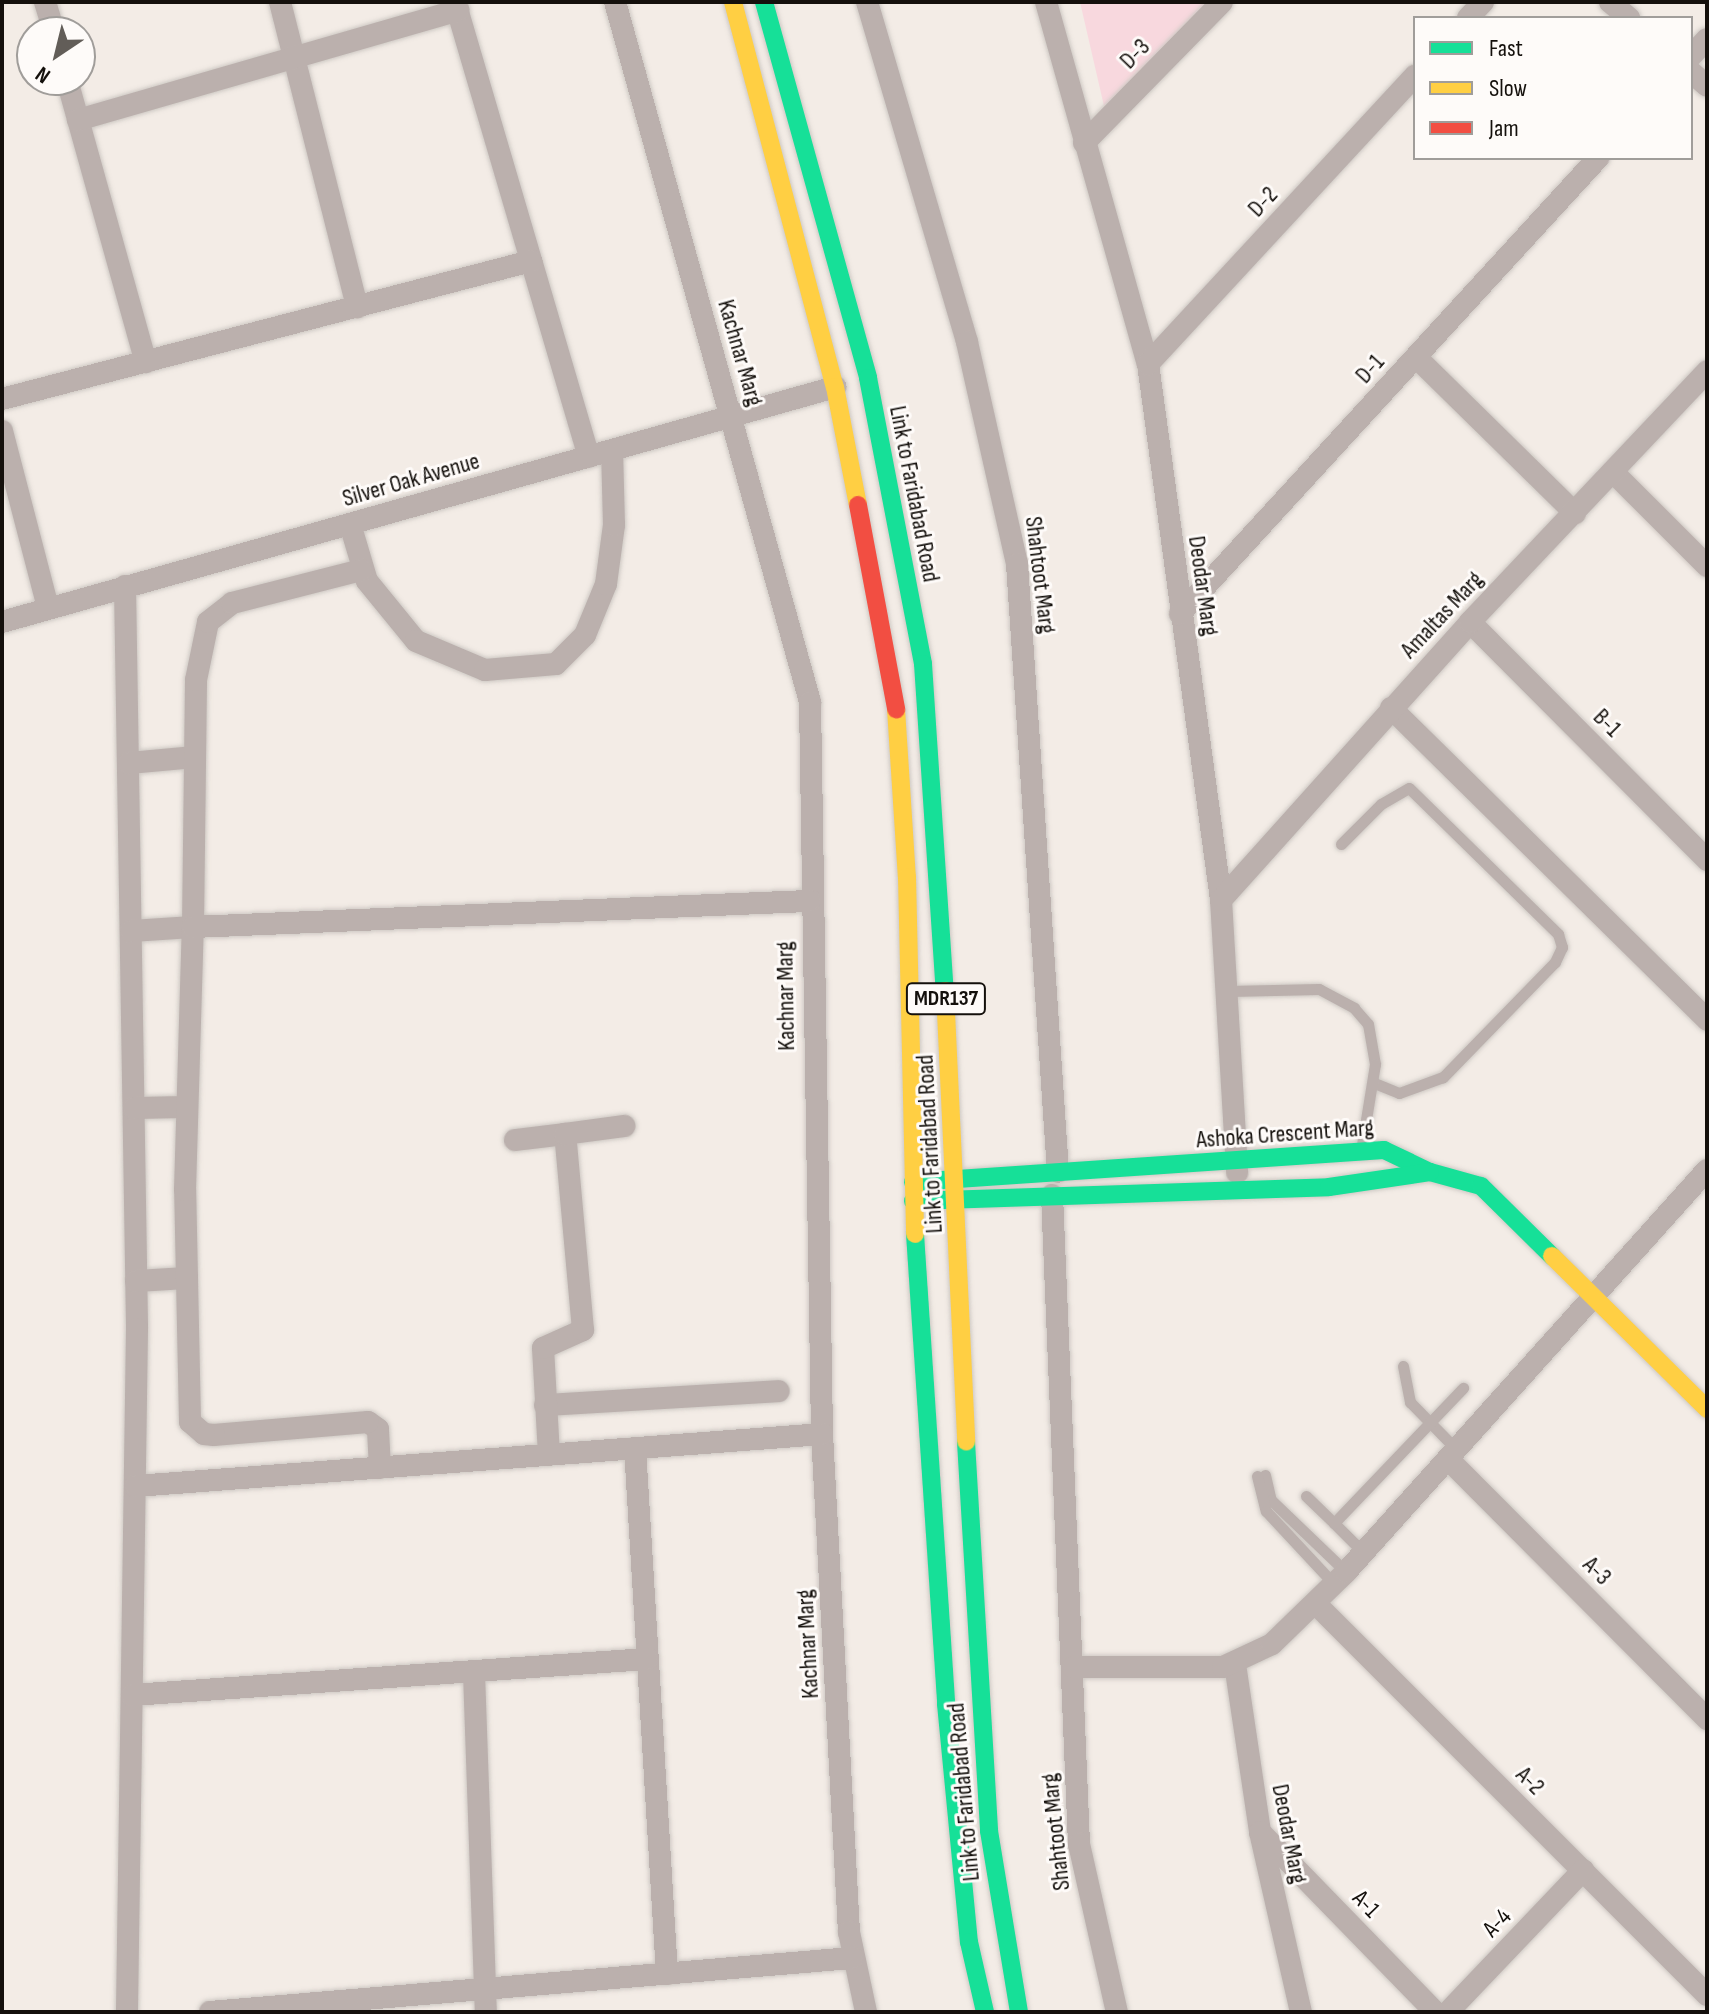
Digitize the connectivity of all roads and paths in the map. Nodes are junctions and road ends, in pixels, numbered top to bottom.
1 (280, 2) edge
2 (615, 2) edge
3 (733, 2) edge
4 (764, 2) edge
5 (867, 2) edge
6 (1046, 2) edge
7 (1222, 2) edge
8 (1610, 2) edge
9 (457, 6) edge
10 (1627, 16) edge
11 (1707, 39) edge
12 (1693, 54) edge
13 (294, 57) junction
14 (1413, 78) edge
15 (71, 96) edge
16 (78, 120) junction
17 (1084, 143) junction
18 (1596, 160) edge
19 (531, 261) junction
20 (357, 307) junction
21 (1416, 357) junction
22 (146, 362) junction
23 (1148, 364) junction
24 (1707, 371) edge
25 (835, 387) junction
26 (2, 399) edge
27 (731, 418) junction
28 (2, 431) edge
29 (612, 451) junction
30 (589, 457) junction
31 (1613, 472) junction
32 (1575, 513) junction
33 (350, 524) junction
34 (1707, 566) edge
35 (361, 570) junction
36 (125, 586) junction
37 (48, 607) junction
38 (1180, 614) junction
39 (2, 622) edge
40 (1470, 622) junction
41 (1391, 708) junction
42 (195, 757) junction
43 (129, 763) junction
44 (1341, 844) dead end
45 (1707, 860) edge
46 (1221, 900) junction
47 (809, 901) junction
48 (193, 927) junction
49 (131, 931) junction
50 (1229, 991) junction
51 (1707, 1020) edge
52 (1374, 1083) junction
53 (186, 1107) junction
54 (134, 1108) junction
55 (624, 1126) dead end
56 (565, 1134) junction
57 (515, 1140) dead end
58 (1361, 1151) junction
59 (1237, 1161) junction
60 (1707, 1170) edge
61 (1058, 1172) junction
62 (1430, 1172) junction
63 (957, 1176) junction
64 (913, 1182) junction
65 (1237, 1189) junction
66 (1052, 1195) junction
67 (958, 1198) junction
68 (913, 1201) junction
69 (187, 1278) junction
70 (136, 1281) junction
71 (1595, 1296) junction
72 (1403, 1366) dead end
73 (1463, 1388) dead end
74 (779, 1391) dead end
75 (545, 1405) junction
76 (1707, 1409) edge
77 (1432, 1424) junction
78 (822, 1434) junction
79 (635, 1448) junction
80 (549, 1455) junction
81 (1454, 1455) junction
82 (380, 1468) junction
83 (1261, 1476) dead end
84 (136, 1486) junction
85 (1306, 1496) dead end
86 (1334, 1523) junction
87 (1364, 1553) junction
88 (1340, 1578) junction
89 (1316, 1604) junction
90 (647, 1659) junction
91 (1235, 1664) junction
92 (1073, 1667) junction
93 (474, 1673) junction
94 (132, 1695) junction
95 (1707, 1719) edge
96 (1260, 1832) junction
97 (1583, 1870) junction
98 (852, 1958) junction
99 (667, 1974) junction
100 (482, 1989) junction
101 (1707, 1995) edge
102 (127, 2012) edge
103 (210, 2012) edge
104 (486, 2012) edge
105 (866, 2012) edge
106 (985, 2012) edge
107 (1019, 2012) edge
108 (1117, 2012) edge
109 (1301, 2012) edge
110 (1435, 2012) edge
111 (1448, 2012) edge

1 - 13 street
2 - 27 street, Kachnar Marg
3 - 25 main road, Link to Faridabad Road / MDR137
4 - 63 main road, Link to Faridabad Road / MDR137
5 - 61 street, Shahtoot Marg
6 - 17 street, Deodar Marg
7 - 17 street, D-3
8 - 10 street
9 - 13 street
9 - 19 street
11 - 12 street
13 - 16 street
13 - 20 street
14 - 23 street, D-2
15 - 16 street
16 - 22 street
17 - 23 street, Deodar Marg
18 - 21 street, D-1
19 - 20 street
19 - 30 street
20 - 22 street
21 - 32 street
21 - 38 street, D-1
22 - 26 street
23 - 38 street, Deodar Marg
24 - 31 street, Amaltas Marg
25 - 27 street, Silver Oak Avenue
25 - 64 main road, Link to Faridabad Road / MDR137
27 - 29 street, Silver Oak Avenue
27 - 47 street, Kachnar Marg
28 - 37 street
29 - 30 street, Silver Oak Avenue
29 - 35 street
30 - 33 street, Silver Oak Avenue
31 - 32 street, Amaltas Marg
31 - 34 street
32 - 40 street, Amaltas Marg
33 - 35 street
33 - 36 street, Silver Oak Avenue
35 - 42 street
36 - 37 street, Silver Oak Avenue
36 - 43 street
37 - 39 street, Silver Oak Avenue
38 - 46 street, Deodar Marg
40 - 41 street, Amaltas Marg
40 - 45 street, B-1
41 - 46 street, Amaltas Marg
41 - 51 street
42 - 43 street
42 - 48 street
43 - 49 street
44 - 52 lane
46 - 50 street, Deodar Marg
47 - 48 street
47 - 78 street, Kachnar Marg
48 - 49 street
48 - 53 street
49 - 54 street
50 - 52 lane
50 - 59 street, Deodar Marg
52 - 58 lane
53 - 54 street
53 - 69 street
54 - 70 street
55 - 56 street
56 - 57 street
56 - 75 street
58 - 59 main road, Ashoka Crescent Marg
58 - 62 main road, Ashoka Crescent Marg
59 - 61 main road, Ashoka Crescent Marg
59 - 65 street, Deodar Marg
60 - 71 street
61 - 63 main road, Ashoka Crescent Marg
62 - 65 main road
62 - 71 main road, Ashoka Crescent Marg
63 - 64 main road, Ashoka Crescent Marg
63 - 67 main road, Link to Faridabad Road / MDR137
64 - 68 main road, Link to Faridabad Road / MDR137
65 - 66 main road
66 - 67 main road
66 - 92 street, Shahtoot Marg
67 - 68 main road
67 - 107 main road, Link to Faridabad Road / MDR137
68 - 106 main road, Link to Faridabad Road / MDR137
69 - 70 street
69 - 82 street
70 - 84 street
71 - 76 main road, Ashoka Crescent Marg
71 - 81 street
72 - 77 lane
73 - 77 lane
74 - 75 street
75 - 80 street
77 - 81 lane
77 - 86 lane
78 - 79 street
78 - 98 street, Kachnar Marg
79 - 80 street
79 - 90 street
80 - 82 street
81 - 87 street
81 - 95 street, A-3
82 - 84 street
83 - 88 lane
84 - 94 street
85 - 86 lane
86 - 87 lane
87 - 88 street
88 - 89 street
89 - 91 street
89 - 97 street, A-2
90 - 93 street
90 - 99 street
91 - 92 street
91 - 96 street, Deodar Marg
92 - 108 street, Shahtoot Marg
93 - 94 street
93 - 100 street
94 - 102 street
96 - 109 street, Deodar Marg
96 - 110 street, A-1
97 - 101 street, A-2
97 - 111 street, A-4
98 - 99 street
98 - 105 street, Kachnar Marg
99 - 100 street
100 - 103 street
100 - 104 street

